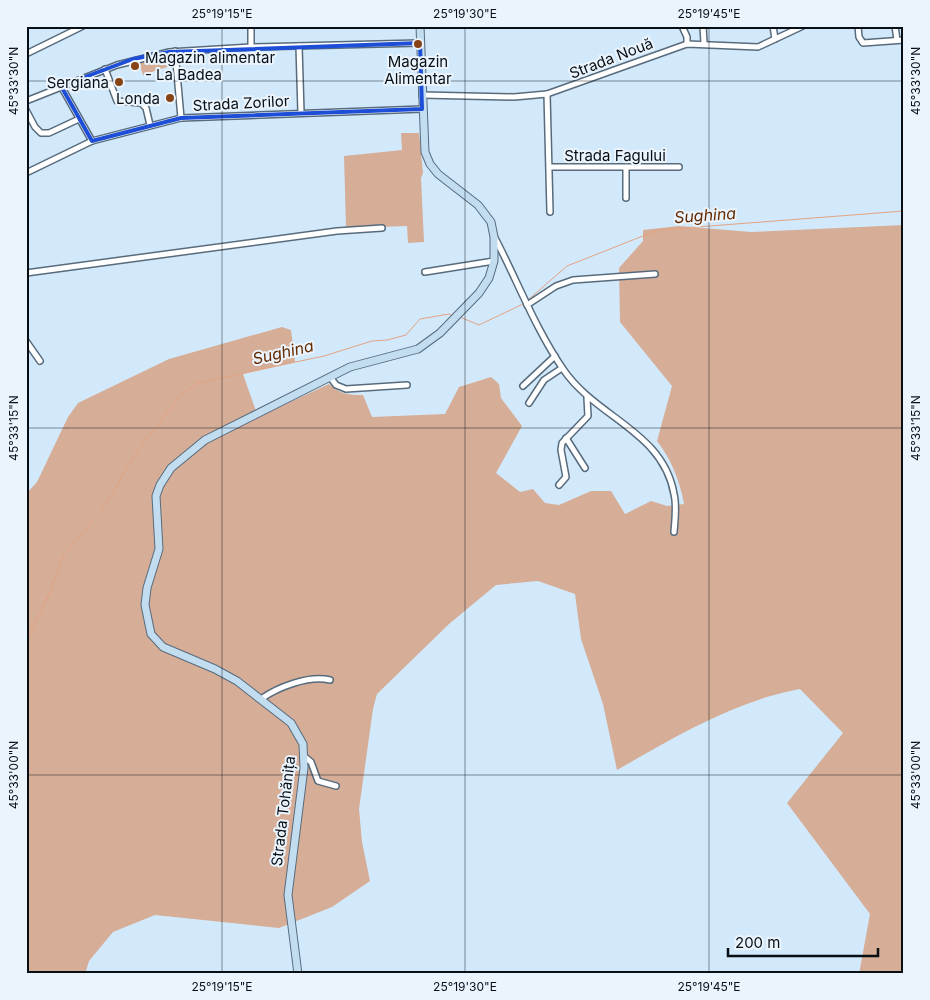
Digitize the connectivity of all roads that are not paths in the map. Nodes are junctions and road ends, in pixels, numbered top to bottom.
1 (83, 26) edge
2 (251, 26) edge
3 (420, 26) edge
4 (682, 26) edge
5 (704, 26) edge
6 (773, 26) edge
7 (803, 26) edge
8 (858, 26) edge
9 (895, 26) edge
10 (775, 39) junction
11 (897, 40) junction
12 (904, 40) edge
13 (420, 43) junction
14 (704, 43) junction
15 (687, 44) junction
16 (299, 46) junction
17 (251, 47) junction
18 (176, 51) junction
19 (26, 54) edge
20 (105, 69) junction
21 (61, 86) junction
22 (547, 94) junction
23 (422, 95) junction
24 (27, 99) edge
25 (422, 108) junction
26 (26, 110) edge
27 (301, 112) junction
28 (181, 118) junction
29 (79, 119) junction
30 (150, 125) junction
31 (92, 141) junction
32 (550, 167) junction
33 (679, 167) dead end
34 (626, 168) junction
35 (26, 173) edge
36 (626, 198) dead end
37 (550, 212) dead end
38 (382, 228) dead end
39 (494, 237) junction
40 (494, 260) junction
41 (425, 272) dead end
42 (26, 273) edge
43 (655, 274) dead end
44 (527, 305) junction
45 (26, 342) edge
46 (555, 356) junction
47 (40, 361) dead end
48 (562, 368) junction
49 (330, 377) junction
50 (407, 385) dead end
51 (523, 386) dead end
52 (587, 398) junction
53 (530, 403) dead end
54 (566, 438) junction
55 (585, 468) dead end
56 (559, 485) dead end
57 (674, 532) dead end
58 (330, 680) dead end
59 (261, 699) junction
60 (305, 757) junction
61 (336, 786) dead end
62 (298, 974) edge

1 - 19 street
2 - 17 street
3 - 13 main road, Strada Tohănița
4 - 15 street
5 - 14 street
6 - 10 street
7 - 10 street, Strada Nouă
8 - 11 street
9 - 11 street
10 - 14 street, Strada Nouă
11 - 12 street
13 - 16 street
13 - 23 main road, Strada Tohănița
14 - 15 street, Strada Nouă
15 - 22 street, Strada Nouă
16 - 17 street
16 - 27 street, Strada Zorilor
17 - 18 street
18 - 20 street
18 - 28 street, Strada Zorilor
20 - 21 street
20 - 30 street
21 - 24 street
21 - 29 street
22 - 23 street, Strada Nouă
22 - 32 street, Strada Fagului
23 - 25 main road, Strada Tohănița
25 - 27 street, Strada Zorilor
25 - 39 main road, Strada Tohănița
26 - 29 street
27 - 28 street, Strada Zorilor
28 - 30 street, Strada Zorilor
29 - 31 street
30 - 31 street, Strada Zorilor
31 - 35 street, Strada Zorilor
32 - 34 street, Strada Fagului
32 - 37 street, Strada Fagului
33 - 34 street, Strada Fagului
34 - 36 street
38 - 42 street
39 - 40 main road, Strada Tohănița
39 - 44 street
40 - 41 street
40 - 49 main road, Strada Tohănița
43 - 44 street
44 - 46 street
45 - 47 street
46 - 48 street
46 - 51 street
48 - 52 street
48 - 53 street
49 - 50 street
49 - 59 main road, Strada Tohănița
52 - 54 street
52 - 57 street
54 - 55 street
54 - 56 street
58 - 59 street
59 - 60 main road, Strada Tohănița
60 - 61 street
60 - 62 main road, Strada Tohănița

